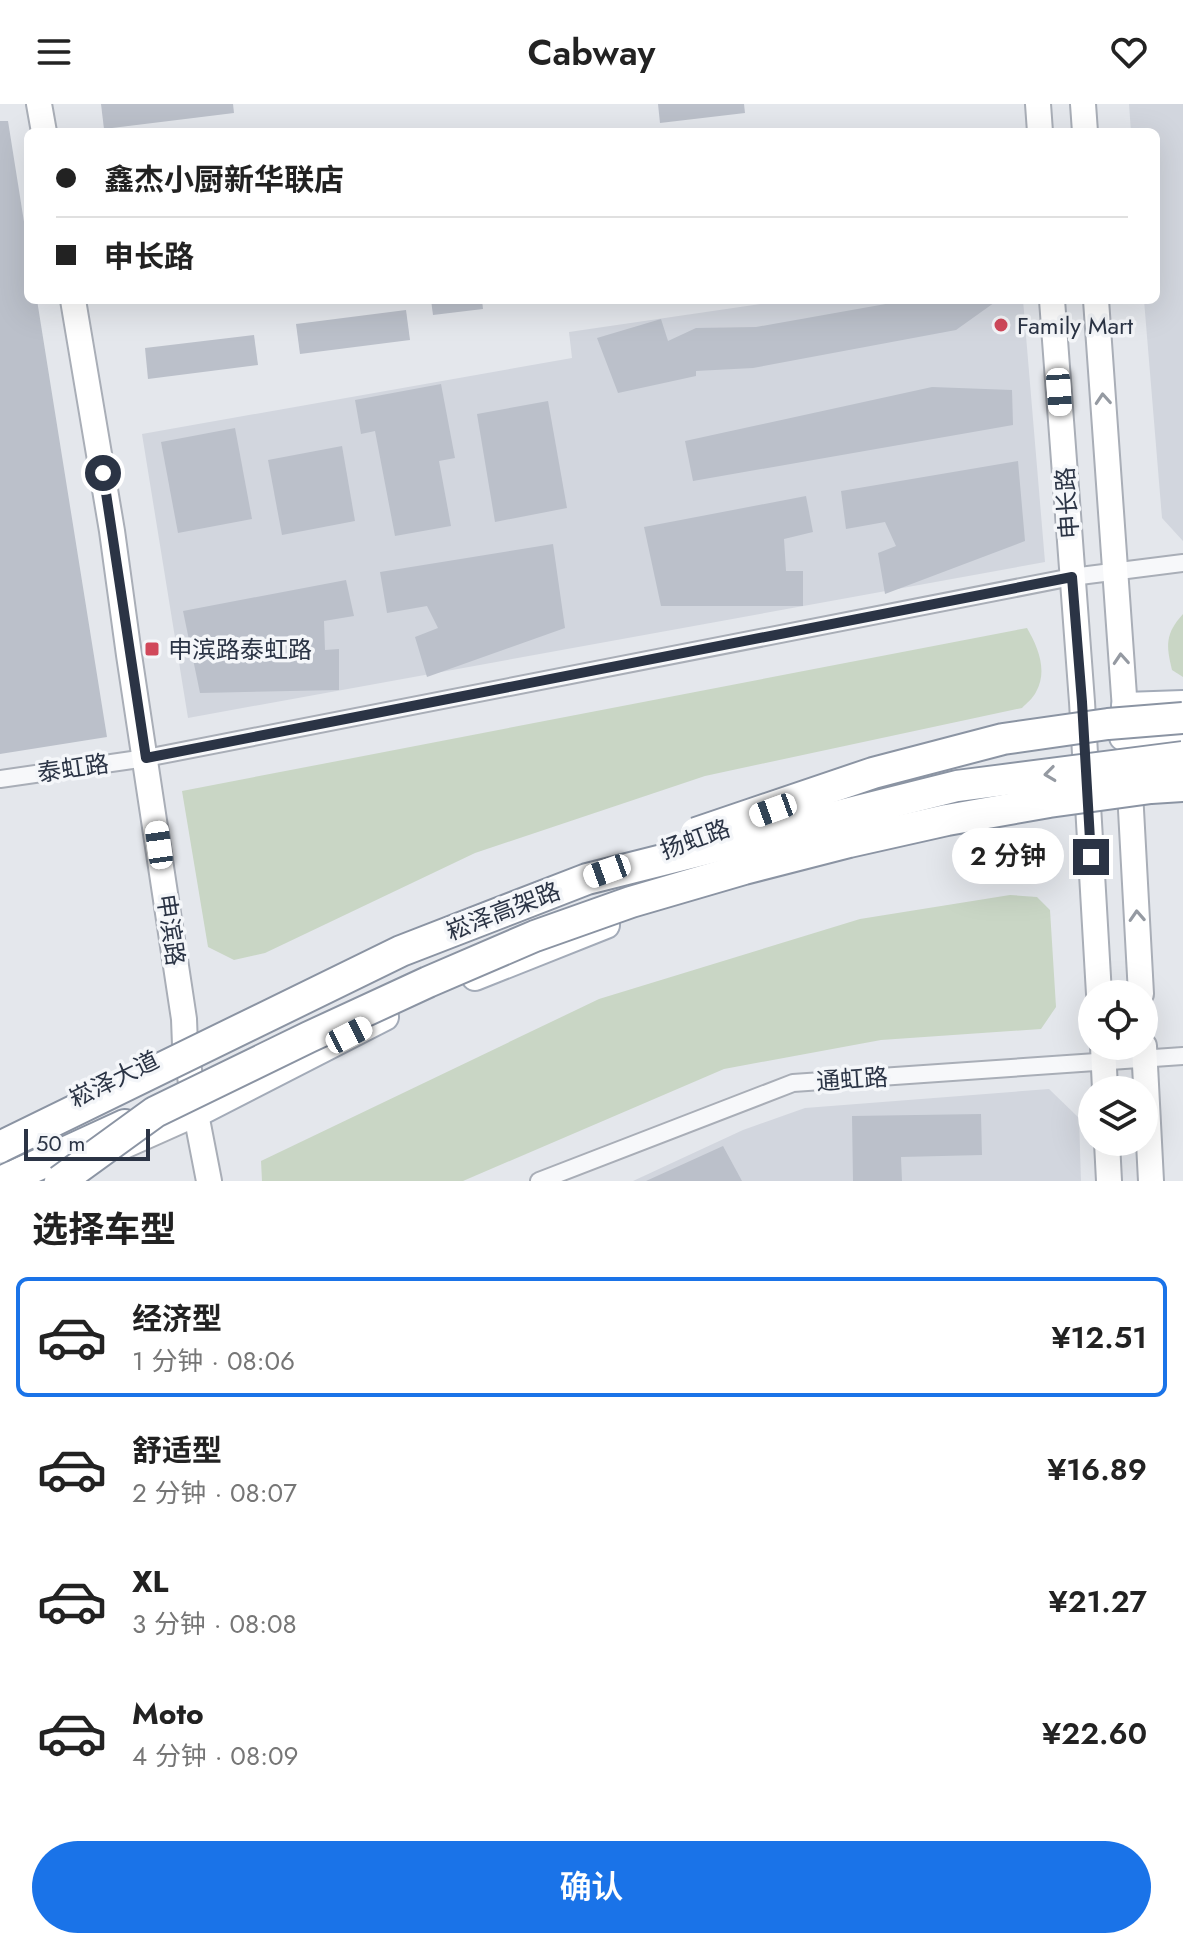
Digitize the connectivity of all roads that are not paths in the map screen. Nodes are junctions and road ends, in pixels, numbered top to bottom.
1 (39, 104) edge
2 (1038, 104) edge
3 (1083, 104) edge
4 (43, 128) edge
5 (1040, 128) edge
6 (1085, 128) edge
7 (74, 304) edge
8 (1052, 304) edge
9 (1096, 304) edge
10 (1183, 563) edge
11 (1114, 571) junction
12 (1072, 577) junction
13 (1183, 704) edge
14 (1125, 706) junction
15 (1183, 718) edge
16 (1183, 734) edge
17 (1126, 736) junction
18 (1083, 741) junction
19 (1183, 757) edge
20 (146, 758) junction
21 (0, 779) edge
22 (1183, 786) edge
23 (1183, 792) edge
24 (1131, 797) junction
25 (1087, 802) junction
26 (587, 879) junction
27 (1098, 980) edge
28 (1140, 980) edge
29 (185, 1045) junction
30 (1158, 1053) edge
31 (1078, 1055) edge
32 (1183, 1056) edge
33 (1144, 1060) edge
34 (155, 1112) junction
35 (196, 1114) junction
36 (0, 1134) edge
37 (0, 1147) edge
38 (1108, 1156) edge
39 (3, 1181) edge
40 (47, 1181) edge
41 (60, 1181) edge
42 (209, 1181) edge
43 (539, 1181) edge
44 (1109, 1181) edge
45 (1151, 1181) edge

1 - 4 main road
2 - 5 main road
3 - 6 main road
7 - 20 main road, 申滨路
8 - 12 main road, 申长路
11 -> 9 main road, 申长路
10 - 11 street, 泰虹路
11 - 12 street, 泰虹路
14 -> 11 main road, 申长路
12 - 18 main road, 申长路
12 - 20 street, 泰虹路
13 - 14 main road
14 - 17 main road, 申长路
15 - 26 highway, bridge
16 - 17 main road, 扬虹路
17 - 18 main road, 扬虹路
17 - 24 main road, 申长路
18 - 25 main road, 申长路
18 - 29 main road, 扬虹路
19 -> 26 highway, 崧泽高架路, bridge
20 - 21 street, 泰虹路
20 - 29 main road, 申滨路
22 - 34 highway, 崧泽高架路, bridge
23 - 24 main road, 扬虹路
24 - 25 main road, 扬虹路
28 -> 24 main road, 申长路
25 - 27 main road, 申长路
25 - 35 main road, 扬虹路
26 - 37 highway, 崧泽高架路, bridge
29 - 35 main road, 申滨路
29 - 36 main road, 崧泽大道
30 - 32 street, 通虹路
31 - 43 street, 通虹路
33 - 45 main road
34 - 39 highway, 崧泽高架路, bridge
34 - 41 highway, bridge
35 - 40 main road
35 - 42 main road, 申滨路
38 - 44 main road

